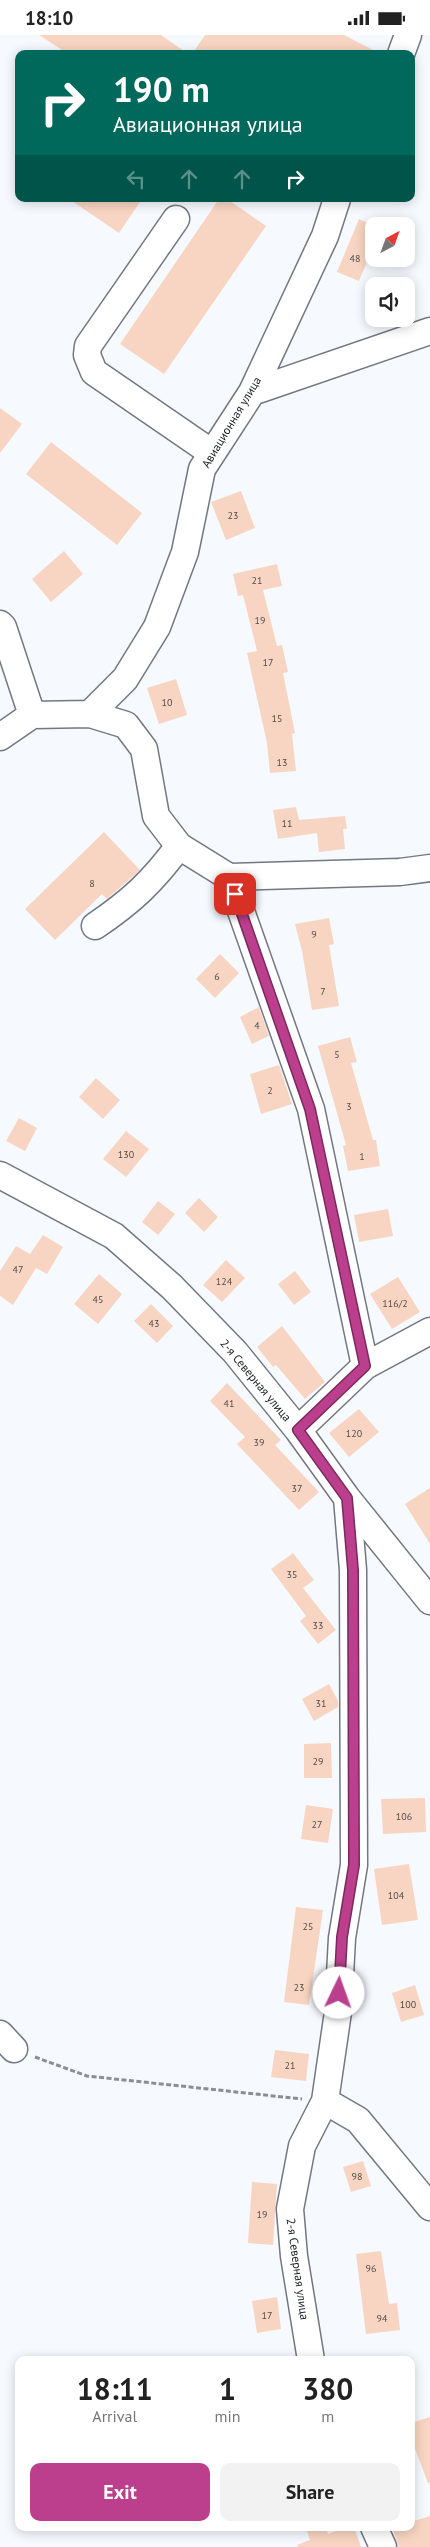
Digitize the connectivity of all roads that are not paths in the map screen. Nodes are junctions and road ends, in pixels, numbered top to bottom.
1 (408, 35) edge
2 (402, 50) edge
3 (336, 202) edge
4 (176, 219) dead end
5 (430, 331) edge
6 (252, 392) junction
7 (212, 453) junction
8 (0, 624) edge
9 (90, 714) junction
10 (32, 715) junction
11 (0, 737) edge
12 (179, 846) junction
13 (430, 868) edge
14 (229, 877) junction
15 (95, 926) dead end
16 (0, 1175) edge
17 (430, 1331) edge
18 (365, 1366) junction
19 (298, 1430) junction
20 (347, 1498) junction
21 (430, 1601) edge
22 (325, 2101) junction
23 (430, 2207) edge
24 (310, 2356) edge
25 (376, 2531) edge
26 (383, 2547) edge

1 - 2 street
3 - 6 street, Авиационная улица
4 - 7 street
5 - 6 street
6 - 7 street, Авиационная улица
7 - 9 street, Авиационная улица
8 - 10 street
9 - 10 street
9 - 12 street
10 - 11 street
12 - 14 street
12 - 15 street
13 - 14 street
14 - 18 street
16 - 19 street, 2-я Северная улица
17 - 18 street
18 - 19 street
19 - 20 street, 2-я Северная улица
20 - 21 street
20 - 22 street, 2-я Северная улица
22 - 23 street
22 - 24 street, 2-я Северная улица
25 - 26 street

